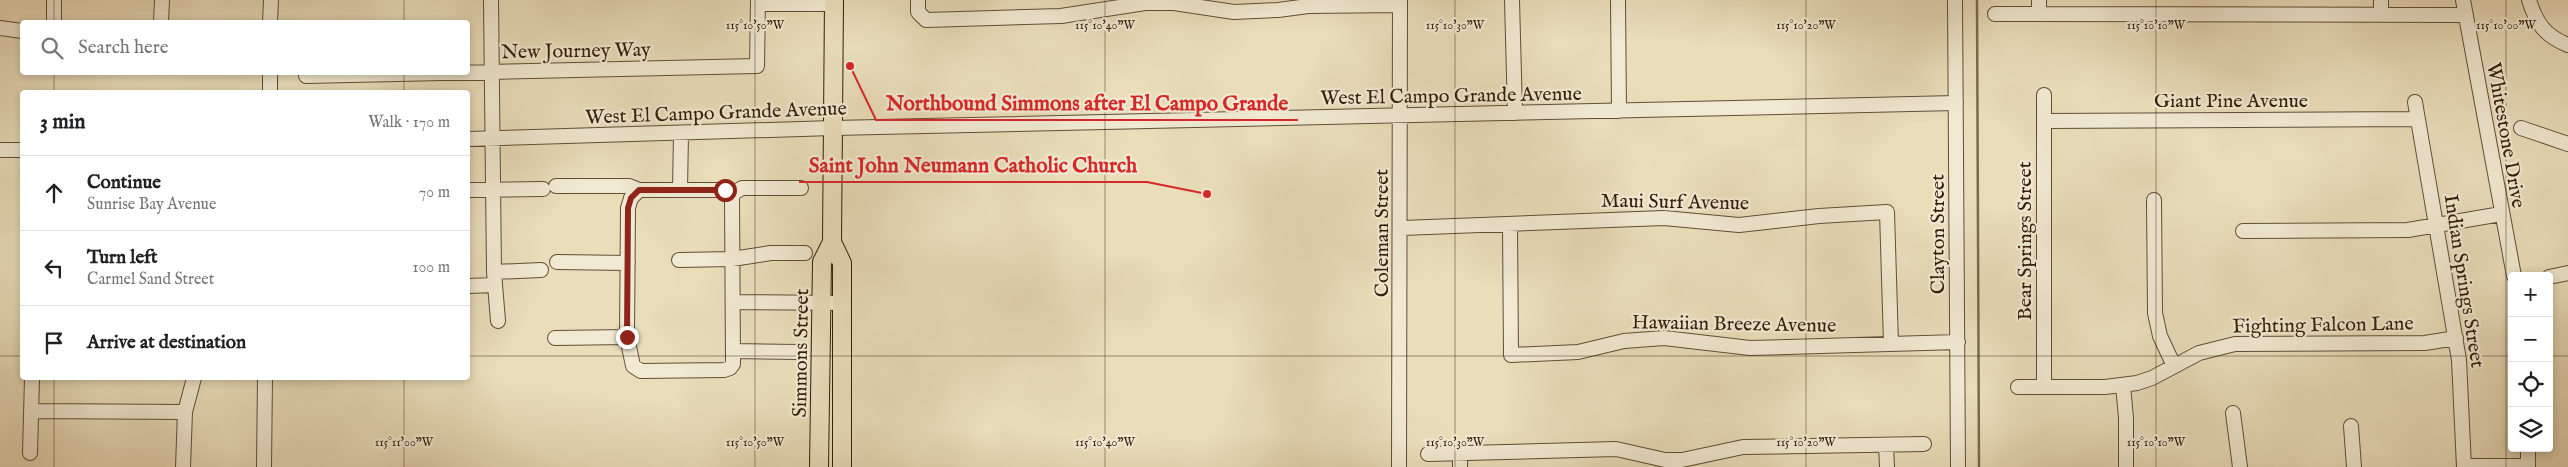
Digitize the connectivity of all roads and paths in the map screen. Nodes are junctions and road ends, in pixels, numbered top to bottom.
1 (54, 0) edge
2 (162, 0) edge
3 (271, 0) edge
4 (491, 0) edge
5 (918, 0) edge
6 (1512, 0) edge
7 (1618, 0) edge
8 (1955, 0) edge
9 (2271, 0) edge
10 (2381, 0) edge
11 (2463, 0) edge
12 (2529, 0) edge
13 (758, 2) edge
14 (834, 2) edge
15 (1400, 3) edge
16 (1289, 4) edge
17 (2039, 7) edge
18 (1995, 14) dead end
19 (2271, 14) junction
20 (2381, 15) junction
21 (2466, 15) junction
22 (54, 20) edge
23 (161, 20) edge
24 (270, 20) edge
25 (0, 28) edge
26 (20, 31) edge
27 (2568, 45) edge
28 (470, 72) edge
29 (490, 72) junction
30 (270, 75) edge
31 (352, 75) edge
32 (306, 76) dead end
33 (270, 90) edge
34 (2044, 95) dead end
35 (2415, 102) dead end
36 (1956, 103) junction
37 (1619, 111) junction
38 (1515, 113) junction
39 (1401, 116) junction
40 (2418, 119) junction
41 (2044, 120) junction
42 (833, 128) junction
43 (2522, 128) dead end
44 (681, 134) junction
45 (492, 138) junction
46 (470, 139) edge
47 (2568, 144) edge
48 (0, 150) edge
49 (20, 150) edge
50 (802, 188) dead end
51 (470, 190) edge
52 (492, 190) junction
53 (639, 190) junction
54 (680, 190) junction
55 (732, 194) junction
56 (2154, 200) dead end
57 (2501, 214) junction
58 (1510, 225) junction
59 (2437, 225) junction
60 (1402, 228) junction
61 (2243, 231) dead end
62 (832, 242) junction
63 (805, 253) dead end
64 (732, 259) junction
65 (679, 260) dead end
66 (557, 262) dead end
67 (628, 263) junction
68 (541, 270) dead end
69 (2513, 272) edge
70 (2568, 273) edge
71 (2553, 276) edge
72 (494, 278) junction
73 (470, 285) edge
74 (733, 302) junction
75 (822, 303) junction
76 (842, 303) junction
77 (498, 321) dead end
78 (627, 337) junction
79 (555, 338) dead end
80 (2456, 338) junction
81 (1958, 342) junction
82 (1891, 344) junction
83 (733, 351) junction
84 (799, 352) dead end
85 (2174, 366) junction
86 (32, 380) edge
87 (193, 380) edge
88 (265, 380) edge
89 (2123, 385) junction
90 (2018, 387) dead end
91 (2044, 387) junction
92 (31, 411) junction
93 (185, 412) junction
94 (2233, 413) dead end
95 (2351, 426) dead end
96 (1924, 444) dead end
97 (1886, 445) junction
98 (1460, 452) junction
99 (2528, 452) edge
100 (30, 453) dead end
101 (1428, 454) dead end
102 (183, 467) edge
103 (264, 467) edge
104 (819, 467) edge
105 (842, 467) edge
106 (1400, 467) edge
107 (1460, 467) edge
108 (1887, 467) edge
109 (1958, 467) edge
110 (2126, 467) edge
111 (2240, 467) edge
112 (2354, 467) edge
113 (2464, 467) edge
114 (2528, 467) edge

1 - 22 street
2 - 23 street
3 - 24 street
4 - 29 street
5 - 16 street
6 - 38 street
7 - 37 street
8 - 36 street, Clayton Street
9 - 19 street
10 - 20 street
11 - 21 street, Whitestone Drive
12 - 27 street
13 - 14 street
13 - 29 street, New Journey Way
14 - 42 main road, Simmons Street
15 - 16 street
15 - 39 street, Coleman Street
17 - 18 street
17 - 19 street
19 - 20 street
20 - 21 street
21 - 57 street, Whitestone Drive
25 - 26 street
28 - 29 street, New Journey Way
29 - 45 street
30 - 33 street
31 - 32 street, New Journey Way
34 - 41 street, Bear Springs Street
35 - 40 street, Indian Springs Street
36 - 37 street, West El Campo Grande Avenue
36 - 81 street, Clayton Street
37 - 38 street, West El Campo Grande Avenue
38 - 39 street, West El Campo Grande Avenue
39 - 42 street, West El Campo Grande Avenue
39 - 60 street, Coleman Street
40 - 41 street, Giant Pine Avenue
40 - 59 street, Indian Springs Street
41 - 91 street, Bear Springs Street
42 - 44 street, West El Campo Grande Avenue
42 - 62 main road, Simmons Street
43 - 47 street
44 - 45 street, West El Campo Grande Avenue
44 - 54 street
45 - 46 street, West El Campo Grande Avenue
45 - 52 street
48 - 49 street
50 - 55 street
51 - 52 street
52 - 53 street
52 - 72 street
53 - 54 street
53 - 67 street
54 - 55 street
55 - 64 street
56 - 85 street
57 - 59 street
57 - 69 street, Whitestone Drive
58 - 60 street, Maui Surf Avenue
58 - 82 street, Maui Surf Avenue
58 - 82 street, Hawaiian Breeze Avenue
59 - 61 street
59 - 80 street, Indian Springs Street
60 - 106 street, Coleman Street
62 - 75 main road, Simmons Street
62 - 76 main road, Simmons Street
63 - 64 street
64 - 65 street
64 - 74 street
66 - 67 street
67 - 78 street
68 - 72 street
70 - 71 street
72 - 73 street
72 - 77 street
74 - 75 street
74 - 83 street
75 - 76 street
75 - 104 main road, Simmons Street
76 - 105 main road, Simmons Street
78 - 79 street
78 - 83 street
80 - 85 street, Fighting Falcon Lane
80 - 113 street, Indian Springs Street
81 - 82 street, Hawaiian Breeze Avenue
81 - 109 street, Clayton Street
83 - 84 street
85 - 89 street, Fighting Falcon Lane
86 - 92 street
87 - 93 street
88 - 103 street
89 - 91 street, Fighting Falcon Lane
89 - 110 street
90 - 91 street, Fighting Falcon Lane
92 - 93 street
92 - 100 street
93 - 102 street
94 - 111 street
95 - 112 street
96 - 97 street
97 - 98 street
97 - 108 street
98 - 101 street
98 - 107 street
99 - 114 street
113 - 114 street

